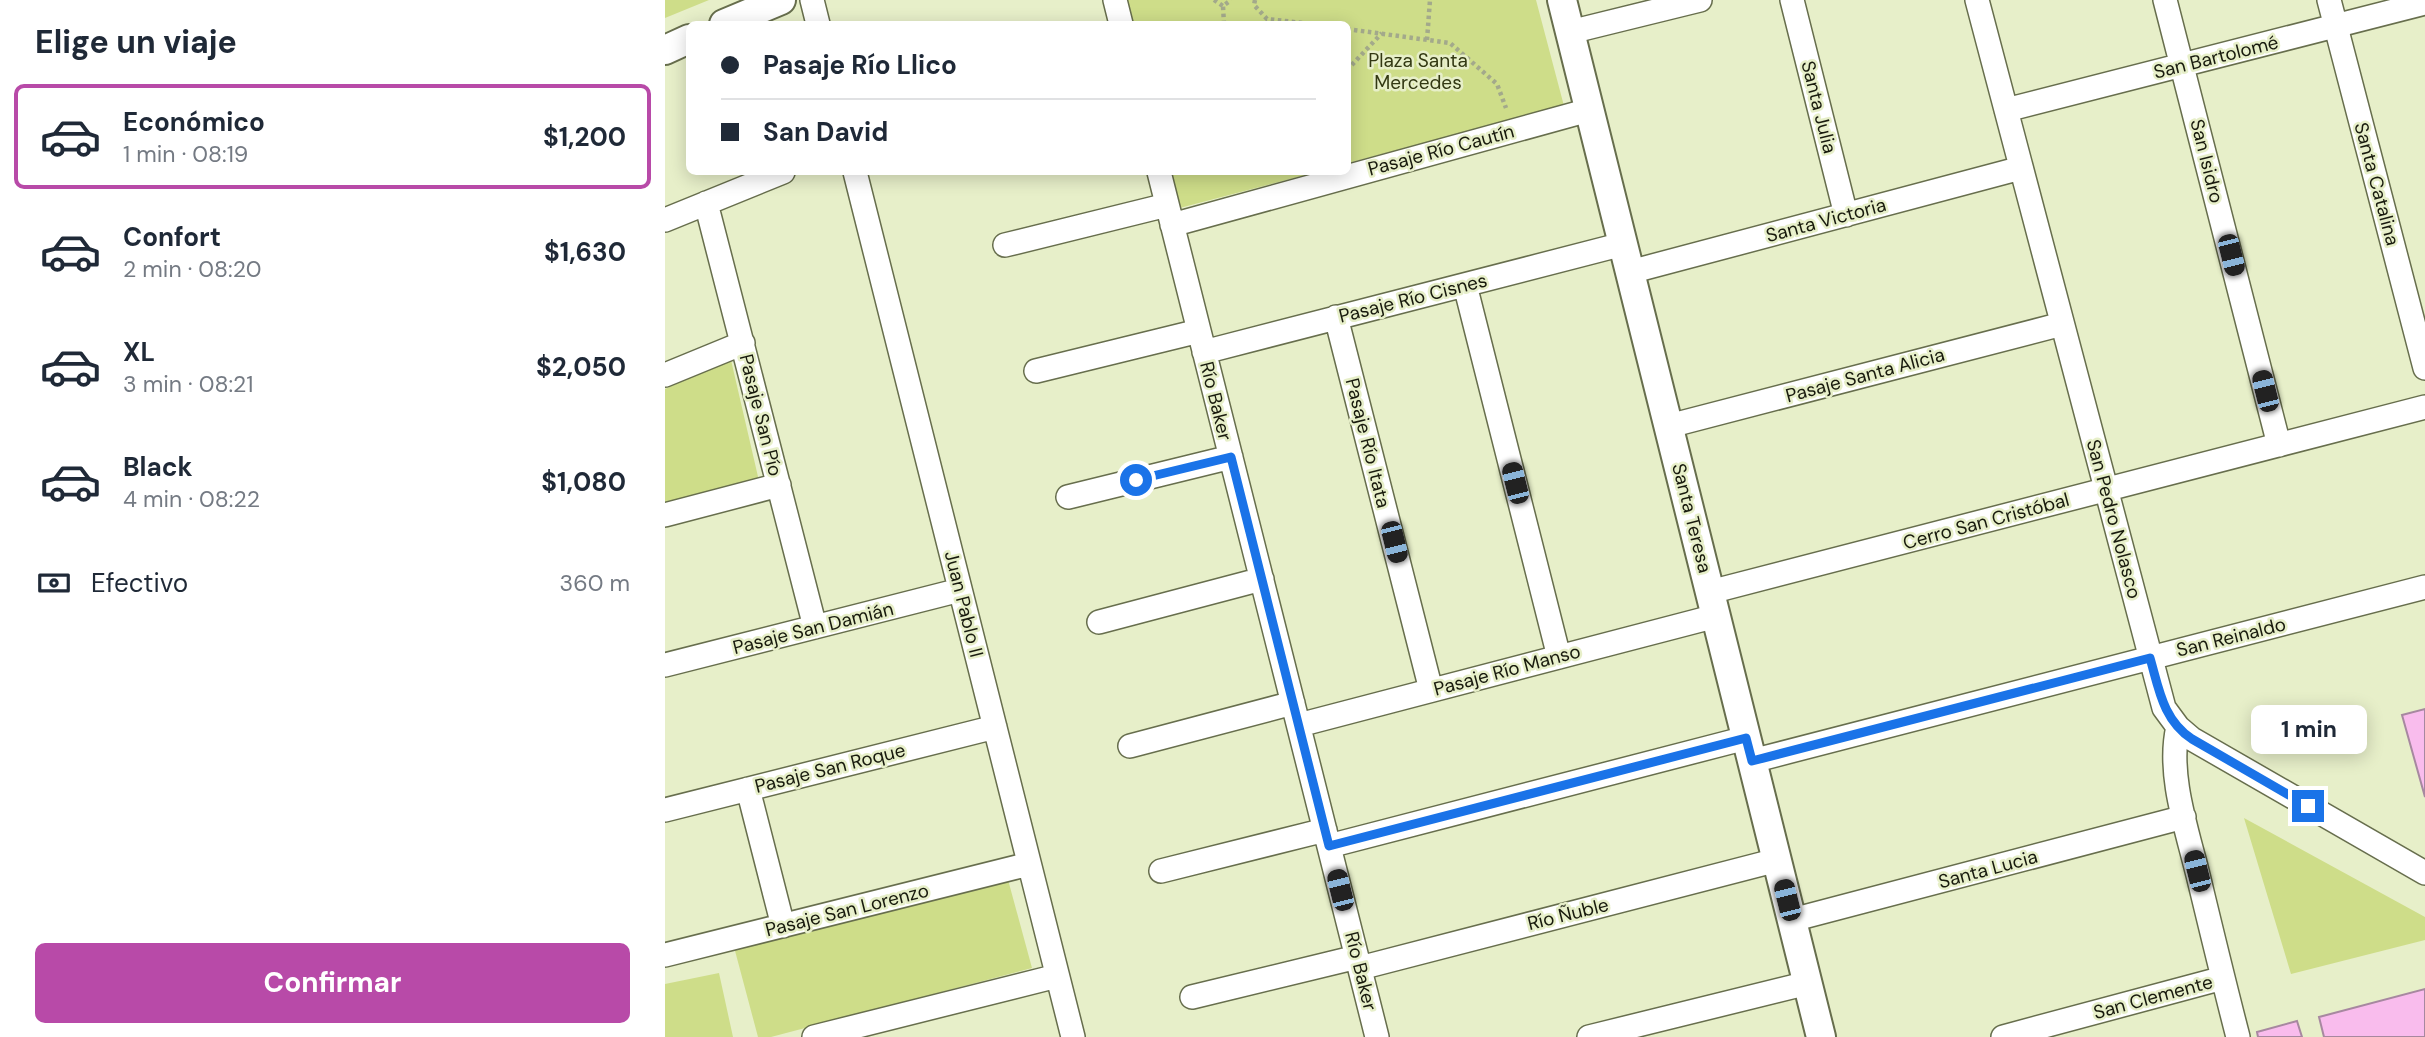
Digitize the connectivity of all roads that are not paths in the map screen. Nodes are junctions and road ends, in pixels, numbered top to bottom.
1 (781, 0) edge
2 (812, 0) edge
3 (1115, 0) edge
4 (1562, 0) edge
5 (1700, 0) edge
6 (1792, 0) edge
7 (1977, 0) edge
8 (2165, 0) edge
9 (2329, 0) edge
10 (2425, 3) edge
11 (731, 21) edge
12 (817, 21) edge
13 (1120, 21) edge
14 (2336, 26) junction
15 (1570, 32) junction
16 (686, 40) edge
17 (665, 50) edge
18 (2182, 65) junction
19 (1590, 110) junction
20 (2006, 110) junction
21 (2021, 168) junction
22 (1351, 171) edge
23 (776, 175) edge
24 (856, 175) edge
25 (1160, 175) edge
26 (1334, 175) edge
27 (706, 203) junction
28 (1170, 215) junction
29 (1846, 215) junction
30 (665, 220) edge
31 (1623, 244) junction
32 (1005, 245) dead end
33 (1630, 272) junction
34 (1465, 285) junction
35 (1336, 317) junction
36 (2062, 324) junction
37 (1201, 341) junction
38 (743, 343) junction
39 (2425, 369) edge
40 (1037, 371) dead end
41 (665, 375) edge
42 (2425, 407) edge
43 (1668, 426) junction
44 (2279, 445) junction
45 (1231, 457) junction
46 (779, 485) junction
47 (2106, 490) junction
48 (1068, 497) dead end
49 (665, 515) edge
50 (1262, 579) junction
51 (2425, 587) edge
52 (960, 590) junction
53 (1713, 604) junction
54 (1099, 622) dead end
55 (815, 627) junction
56 (1559, 657) junction
57 (2150, 658) junction
58 (665, 666) edge
59 (1431, 690) junction
60 (1296, 714) junction
61 (995, 727) junction
62 (2178, 727) junction
63 (1130, 747) dead end
64 (1749, 749) junction
65 (748, 789) junction
66 (665, 810) edge
67 (2184, 817) junction
68 (1327, 838) junction
69 (1777, 860) junction
70 (1029, 864) junction
71 (1161, 871) dead end
72 (2425, 873) edge
73 (1792, 920) junction
74 (783, 926) junction
75 (665, 955) edge
76 (1358, 962) junction
77 (1057, 976) junction
78 (2223, 978) junction
79 (1808, 983) junction
80 (1192, 997) dead end
81 (1648, 1030) edge
82 (814, 1036) edge
83 (1073, 1037) edge
84 (1377, 1037) edge
85 (1588, 1037) edge
86 (1821, 1037) edge
87 (2003, 1037) edge
88 (2238, 1037) edge

1 - 11 street
2 - 12 street
3 - 13 street
4 - 15 street, Santa Teresa
5 - 15 street
6 - 29 street, Santa Julia
7 - 20 street, San Pedro Nolasco
8 - 18 street, San Isidro
9 - 14 street, Santa Catalina
10 - 14 street, San Bartolomé
14 - 18 street, San Bartolomé
14 - 39 street, Santa Catalina
15 - 19 street, Santa Teresa
16 - 17 street
18 - 20 street, San Bartolomé
18 - 44 street, San Isidro
19 - 22 street, Pasaje Río Cautín
19 - 31 street, Santa Teresa
20 - 21 street, San Pedro Nolasco
21 - 29 street, Santa Victoria
21 - 36 street, San Pedro Nolasco
23 - 27 street
24 - 52 street, Juan Pablo II
25 - 28 street, Río Baker
26 - 28 street, Pasaje Río Cautín
27 - 30 street
27 - 38 street, Pasaje San Pío
28 - 32 street, Pasaje Río Cautín
28 - 37 street, Río Baker
29 - 33 street, Santa Victoria
31 - 33 street, Santa Teresa
31 - 34 street, Pasaje Río Cisnes
33 - 43 street, Santa Teresa
34 - 35 street, Pasaje Río Cisnes
34 - 56 street
35 - 37 street, Pasaje Río Cisnes
35 - 59 street, Pasaje Río Itata
36 - 43 street, Pasaje Santa Alicia
36 - 47 street, San Pedro Nolasco
37 - 40 street, Pasaje Río Cisnes
37 - 45 street, Río Baker
38 - 41 street
38 - 46 street, Pasaje San Pío
42 - 44 street, Cerro San Cristóbal
43 - 53 street, Santa Teresa
44 - 47 street, Cerro San Cristóbal
45 - 48 street
45 - 50 street, Río Baker
46 - 49 street
46 - 55 street, Pasaje San Pío
47 - 53 street, Cerro San Cristóbal
47 - 57 street, San Pedro Nolasco
50 - 54 street
50 - 60 street, Río Baker
51 - 57 street, San Reinaldo
52 - 55 street, Pasaje San Damián
52 - 61 street, Juan Pablo II
53 - 56 street, Pasaje Río Manso
53 - 64 street, Santa Teresa
55 - 58 street, Pasaje San Damián
56 - 59 street, Pasaje Río Manso
57 - 62 street, San Pedro Nolasco
57 - 64 street, San Reinaldo
59 - 60 street, Pasaje Río Manso
60 - 63 street, Pasaje Río Manso
60 - 68 street, Río Baker
61 - 65 street, Pasaje San Roque
61 - 70 street, Juan Pablo II
62 - 67 street
62 - 72 street
64 - 68 street, San Reinaldo
64 - 69 street, Santa Teresa
65 - 66 street, Pasaje San Roque
65 - 74 street
67 - 73 street, Santa Lucia
67 - 78 street
68 - 71 street, San Reinaldo
68 - 76 street, Río Baker
69 - 73 street, Santa Teresa
69 - 76 street, Río Ñuble
70 - 74 street, Pasaje San Lorenzo
70 - 77 street, Juan Pablo II
73 - 79 street, Santa Teresa
74 - 75 street, Pasaje San Lorenzo
76 - 80 street, Río Ñuble
76 - 84 street, Río Baker
77 - 82 street
77 - 83 street, Juan Pablo II
78 - 87 street, San Clemente
78 - 88 street
79 - 81 street
79 - 86 street, Santa Teresa
81 - 85 street

